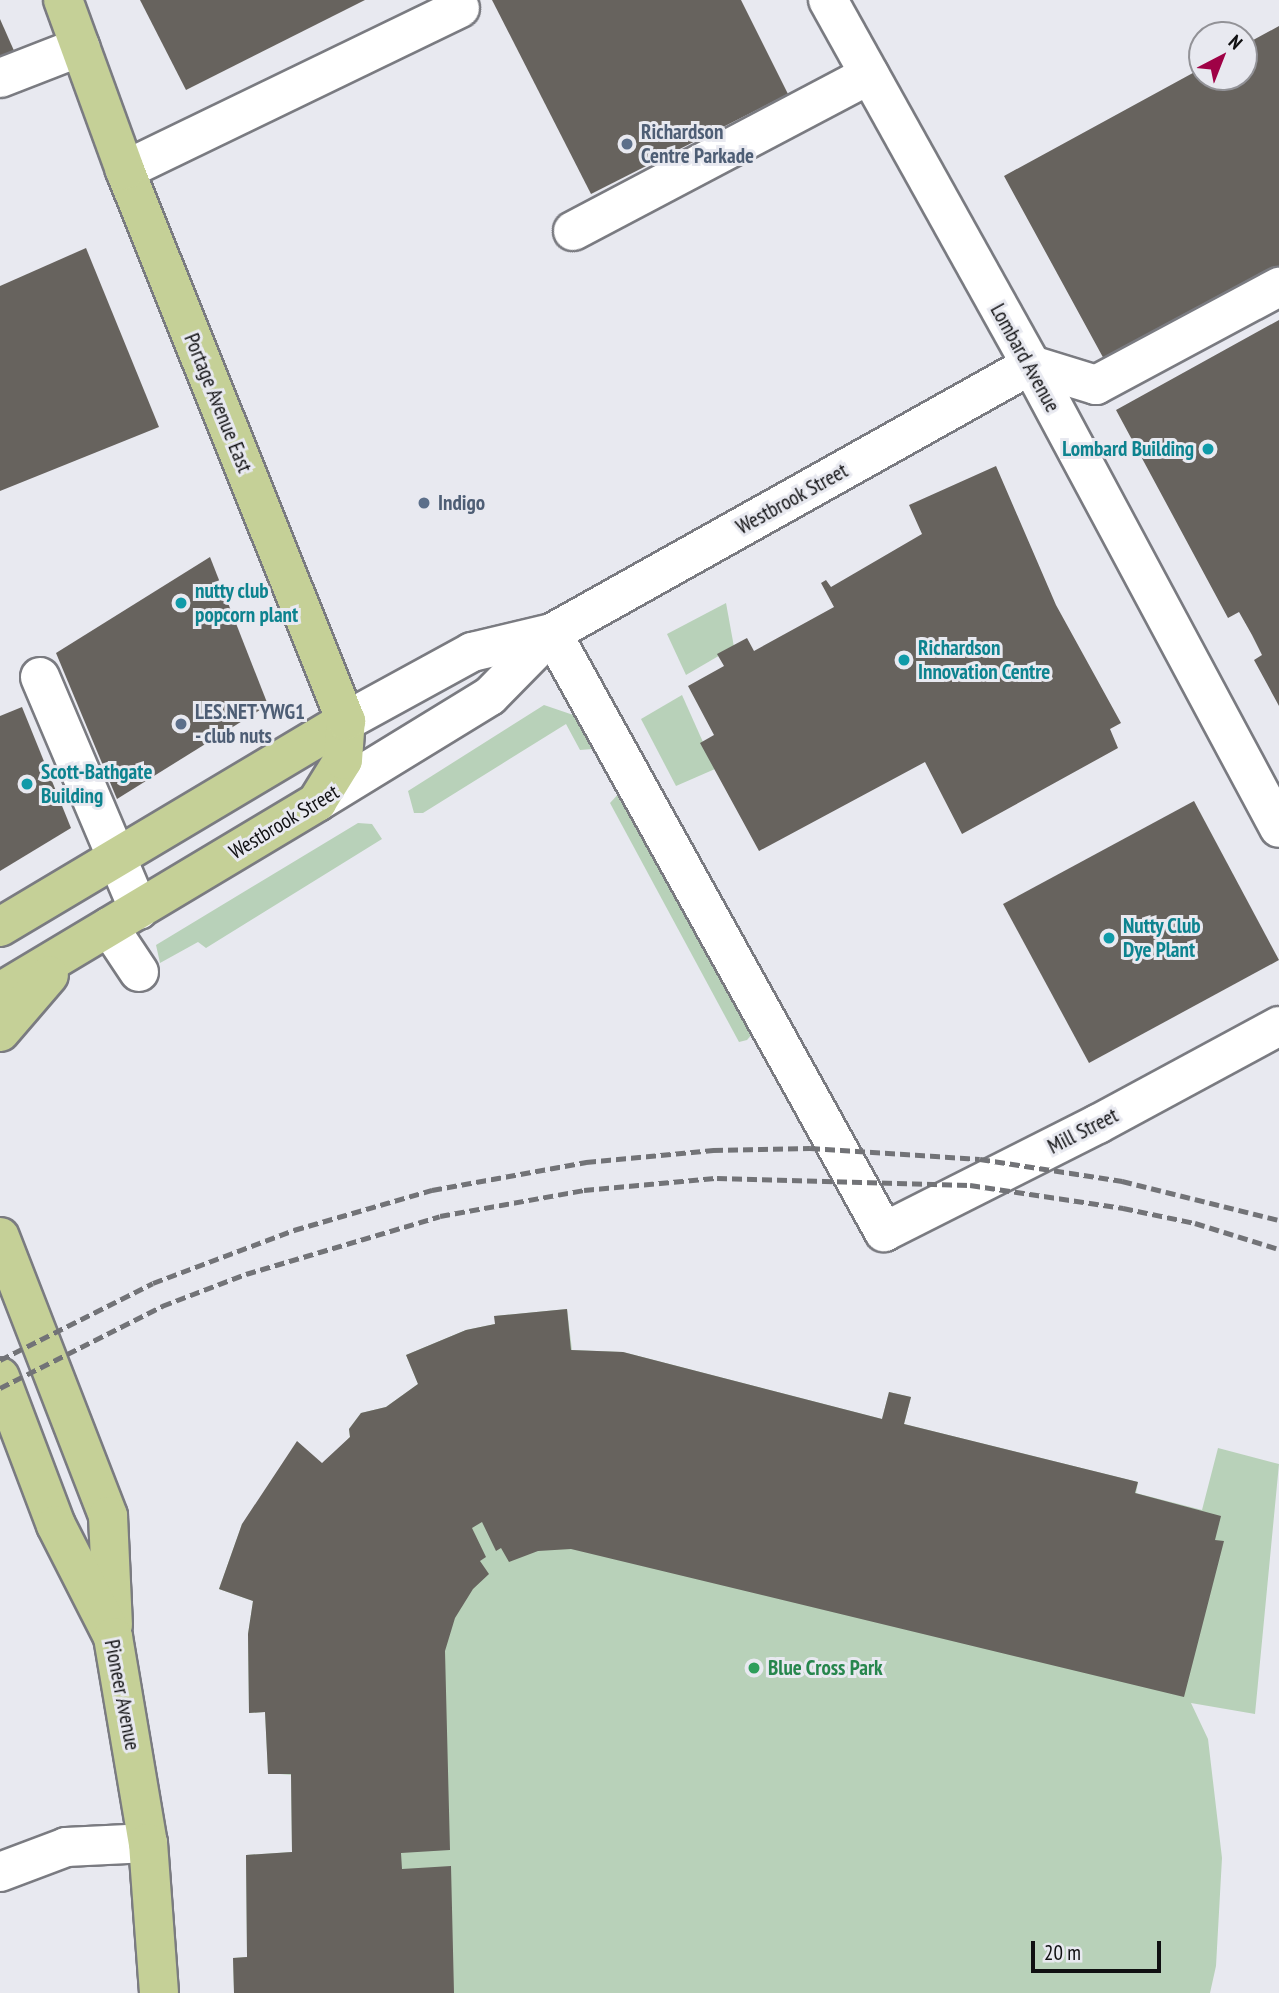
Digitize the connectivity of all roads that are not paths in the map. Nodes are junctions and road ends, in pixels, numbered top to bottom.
1 (63, 0) edge
2 (828, 0) edge
3 (460, 8) dead end
4 (80, 47) junction
5 (869, 75) junction
6 (0, 78) edge
7 (125, 170) junction
8 (573, 231) dead end
9 (1279, 287) edge
10 (1031, 365) junction
11 (552, 633) junction
12 (40, 677) dead end
13 (346, 721) junction
14 (317, 802) junction
15 (1279, 828) edge
16 (116, 856) junction
17 (124, 919) junction
18 (0, 927) edge
19 (75, 947) junction
20 (138, 972) dead end
21 (0, 992) edge
22 (1279, 1026) edge
23 (0, 1032) edge
24 (0, 1237) edge
25 (0, 1377) edge
26 (113, 1637) junction
27 (148, 1843) junction
28 (0, 1872) edge
29 (159, 1993) edge

1 - 4 main road, Portage Avenue East
2 - 5 street, Lombard Avenue
3 - 7 street
4 - 6 street
4 - 7 main road, Portage Avenue East
5 - 8 street
5 - 10 street, Lombard Avenue
7 - 13 main road, Portage Avenue East
9 - 10 street
10 - 11 street, Westbrook Street
10 - 15 street, Lombard Avenue
11 - 13 street, Westbrook Street
11 - 14 street, Westbrook Street
11 - 22 street, Mill Street
12 - 16 street
13 - 14 main road, Portage Avenue East
13 - 16 main road, Westbrook Street
14 - 17 main road, Westbrook Street
16 - 17 street
16 - 18 main road, Westbrook Street
17 - 19 main road, Westbrook Street
17 - 20 street
19 - 21 main road, Westbrook Street
19 - 23 main road
24 - 26 main road
25 - 26 main road, Pioneer Avenue
26 - 27 main road, Pioneer Avenue
27 - 28 street
27 - 29 main road, Pioneer Avenue

